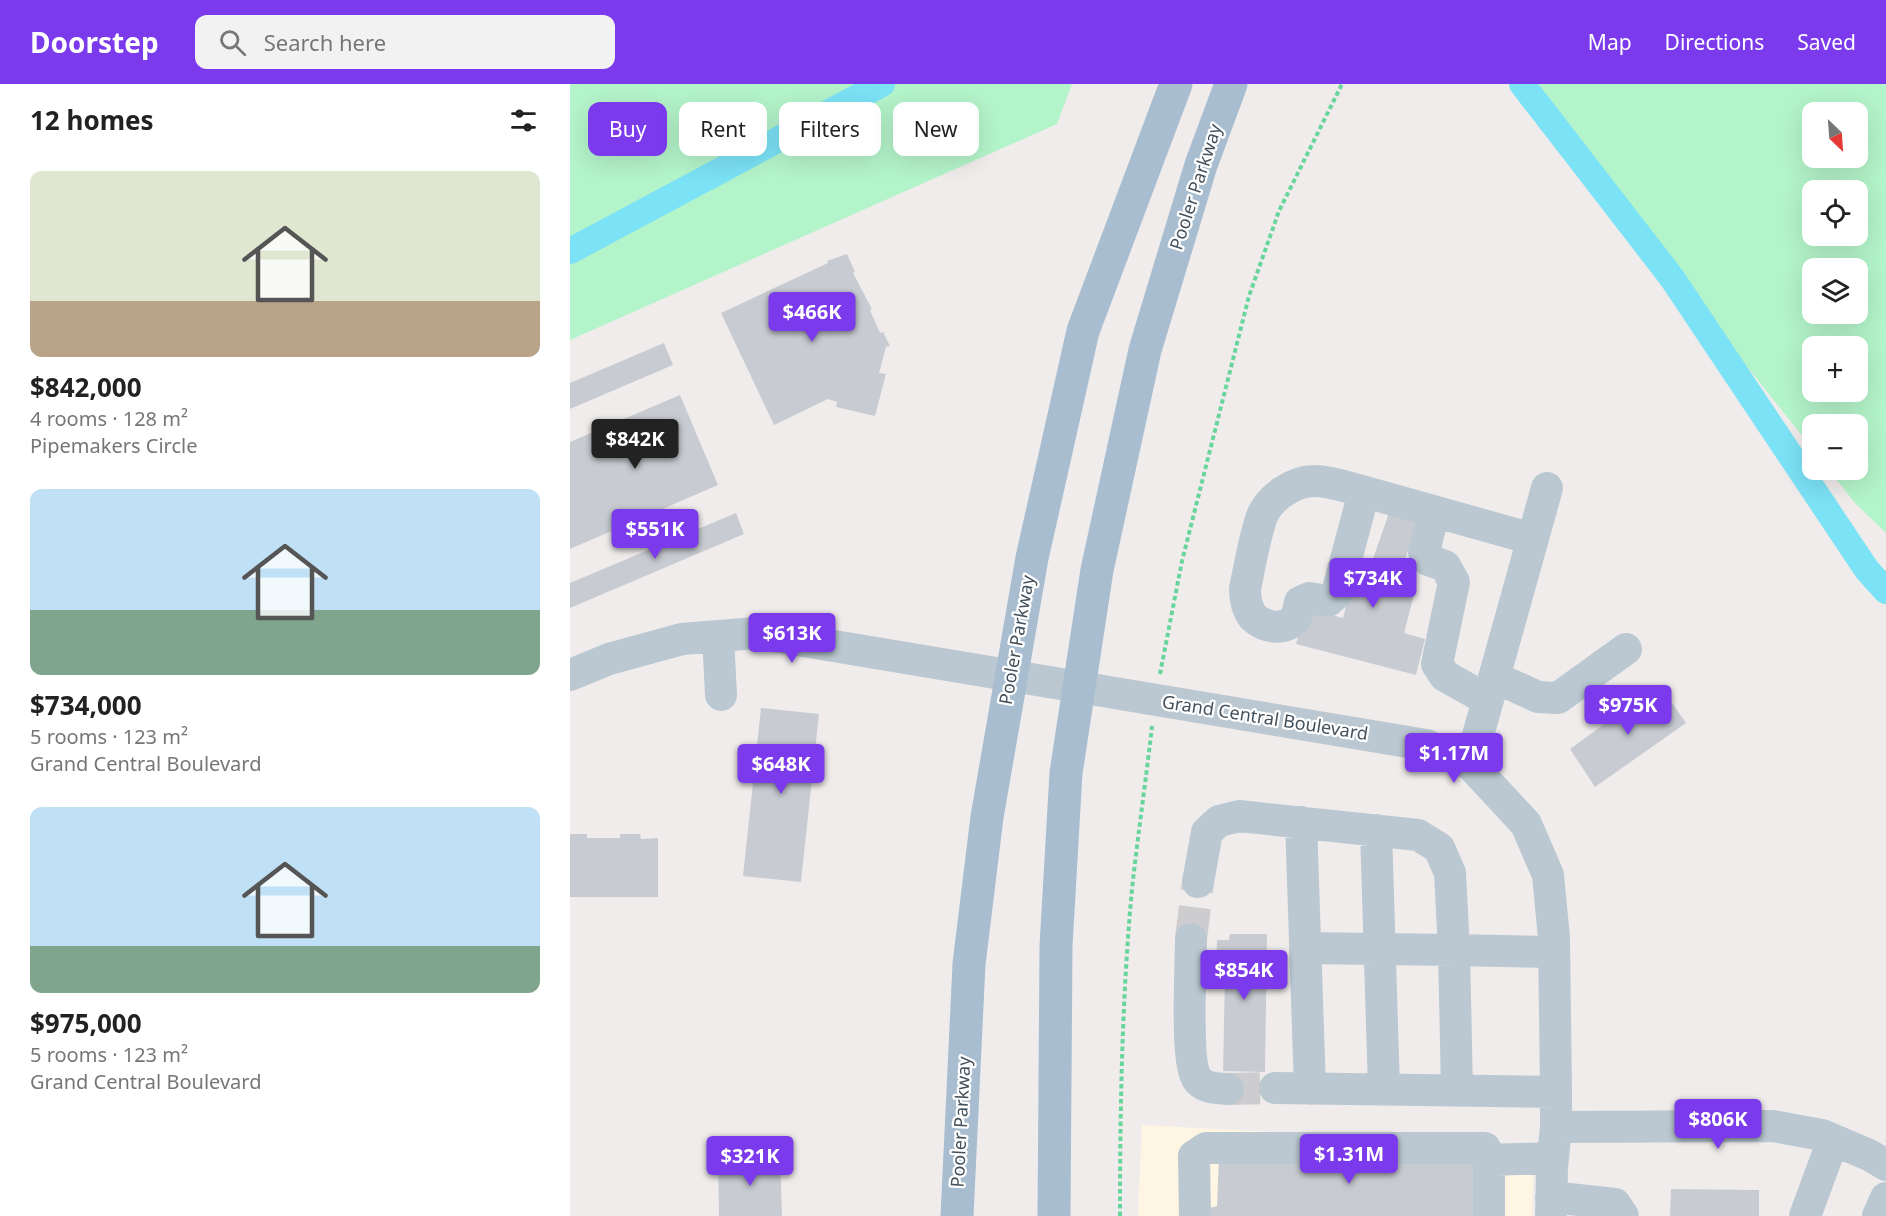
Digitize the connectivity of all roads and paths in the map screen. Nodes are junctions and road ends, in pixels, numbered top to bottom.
1 (1176, 84) edge
2 (1231, 84) edge
3 (1342, 84) edge
4 (1547, 489) dead end
5 (1364, 492) junction
6 (1434, 511) junction
7 (1533, 539) junction
8 (718, 636) junction
9 (1626, 649) dead end
10 (570, 675) edge
11 (1011, 675) junction
12 (1158, 685) dead end
13 (1079, 687) junction
14 (1491, 689) junction
15 (721, 695) dead end
16 (1153, 718) dead end
17 (1470, 764) junction
18 (1301, 822) junction
19 (1376, 830) junction
20 (1198, 882) tunnel mouth
21 (1191, 939) tunnel mouth
22 (1305, 948) junction
23 (1381, 949) junction
24 (1454, 950) junction
25 (1554, 952) junction
26 (964, 1071) junction
27 (1275, 1088) tunnel mouth
28 (1228, 1089) tunnel mouth
29 (1310, 1089) junction
30 (1384, 1089) junction
31 (1458, 1090) junction
32 (1556, 1092) junction
33 (1556, 1127) junction
34 (1833, 1140) junction
35 (1553, 1158) junction
36 (1489, 1160) junction
37 (1886, 1165) edge
38 (1886, 1198) edge
39 (1551, 1207) edge
40 (957, 1216) edge
41 (975, 1216) edge
42 (1054, 1216) edge
43 (1120, 1216) edge
44 (1195, 1216) edge
45 (1489, 1216) edge
46 (1623, 1216) edge
47 (1805, 1216) edge
48 (1878, 1216) edge

1 - 11 main road, Pooler Parkway
2 - 13 main road, Pooler Parkway
3 - 12 path
4 - 7 street
5 - 5 street
5 - 6 street
6 - 7 street
6 - 14 street
7 - 14 street
8 - 10 street, Grand Central Boulevard
8 - 11 street, Grand Central Boulevard
8 - 15 street
9 - 14 street
11 - 13 street, Grand Central Boulevard
11 - 26 main road, Pooler Parkway
13 - 17 street, Grand Central Boulevard
13 - 42 main road, Pooler Parkway
14 - 17 street
16 - 43 path
17 - 25 street, Grand Central Boulevard
18 - 19 street
18 - 20 street
18 - 22 street
19 - 23 street
19 - 24 street
21 - 28 street
22 - 23 street
22 - 29 street
23 - 24 street
23 - 30 street
24 - 25 street
24 - 31 street
25 - 32 street, Grand Central Boulevard
26 - 40 main road, Pooler Parkway
26 - 41 main road
27 - 29 street
29 - 30 street
30 - 31 street
31 - 32 street
32 - 33 street, Grand Central Boulevard
33 - 34 street
33 - 35 street, Grand Central Boulevard
34 - 37 street
34 - 47 street
35 - 36 street
35 - 39 street, Grand Central Boulevard
36 - 44 street
36 - 45 street
38 - 48 street
39 - 46 street

